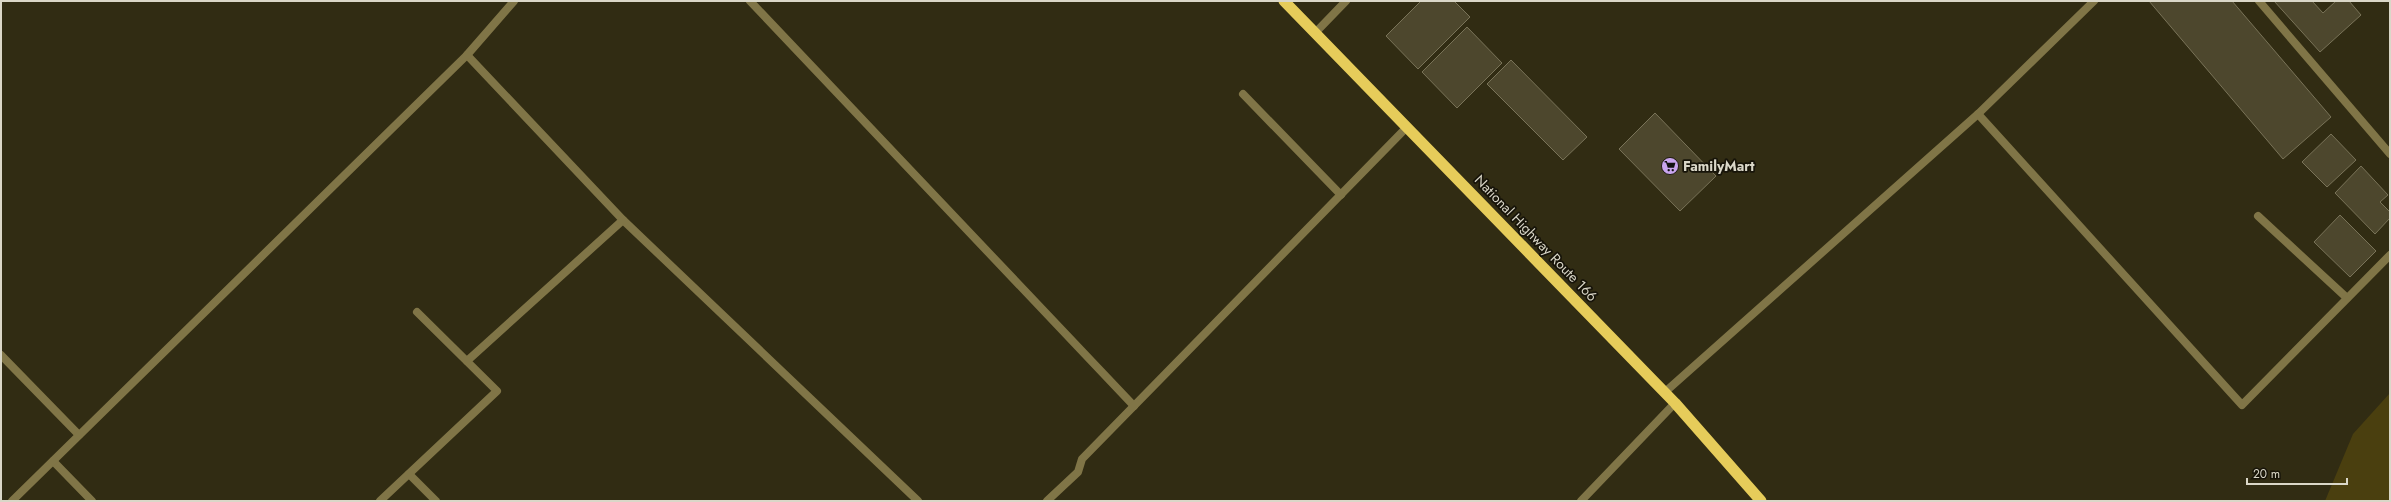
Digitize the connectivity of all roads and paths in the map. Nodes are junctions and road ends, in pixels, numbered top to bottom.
1 (514, 1) edge
2 (750, 1) edge
3 (1284, 1) edge
4 (1346, 1) edge
5 (2094, 1) edge
6 (2260, 1) edge
7 (1315, 33) junction
8 (467, 56) junction
9 (1243, 94) dead end
10 (1978, 114) junction
11 (1407, 127) junction
12 (2390, 154) edge
13 (1341, 196) junction
14 (2258, 216) dead end
15 (623, 220) junction
16 (2390, 255) edge
17 (2347, 298) junction
18 (417, 312) dead end
19 (1, 355) edge
20 (467, 362) junction
21 (1665, 392) junction
22 (1675, 403) junction
23 (1134, 406) junction
24 (79, 435) junction
25 (53, 461) junction
26 (409, 474) junction
27 (12, 501) edge
28 (92, 501) edge
29 (380, 501) edge
30 (436, 501) edge
31 (918, 501) edge
32 (1047, 501) edge
33 (1581, 501) edge
34 (1761, 501) edge

1 - 8 street
2 - 23 street
3 - 7 highway, National Highway Route 166
4 - 7 street
5 - 10 street
6 - 12 street
7 - 11 highway, National Highway Route 166
8 - 15 street
8 - 24 street
9 - 13 street
10 - 17 street
10 - 21 street
11 - 13 street
11 - 21 highway, National Highway Route 166
13 - 23 street
14 - 17 street
15 - 20 street
15 - 31 street
16 - 17 street
18 - 20 street
19 - 24 street
20 - 26 street
21 - 22 highway, National Highway Route 166
22 - 33 street
22 - 34 highway, National Highway Route 166
23 - 32 street
24 - 25 street
25 - 27 street
25 - 28 street
26 - 29 street
26 - 30 street

